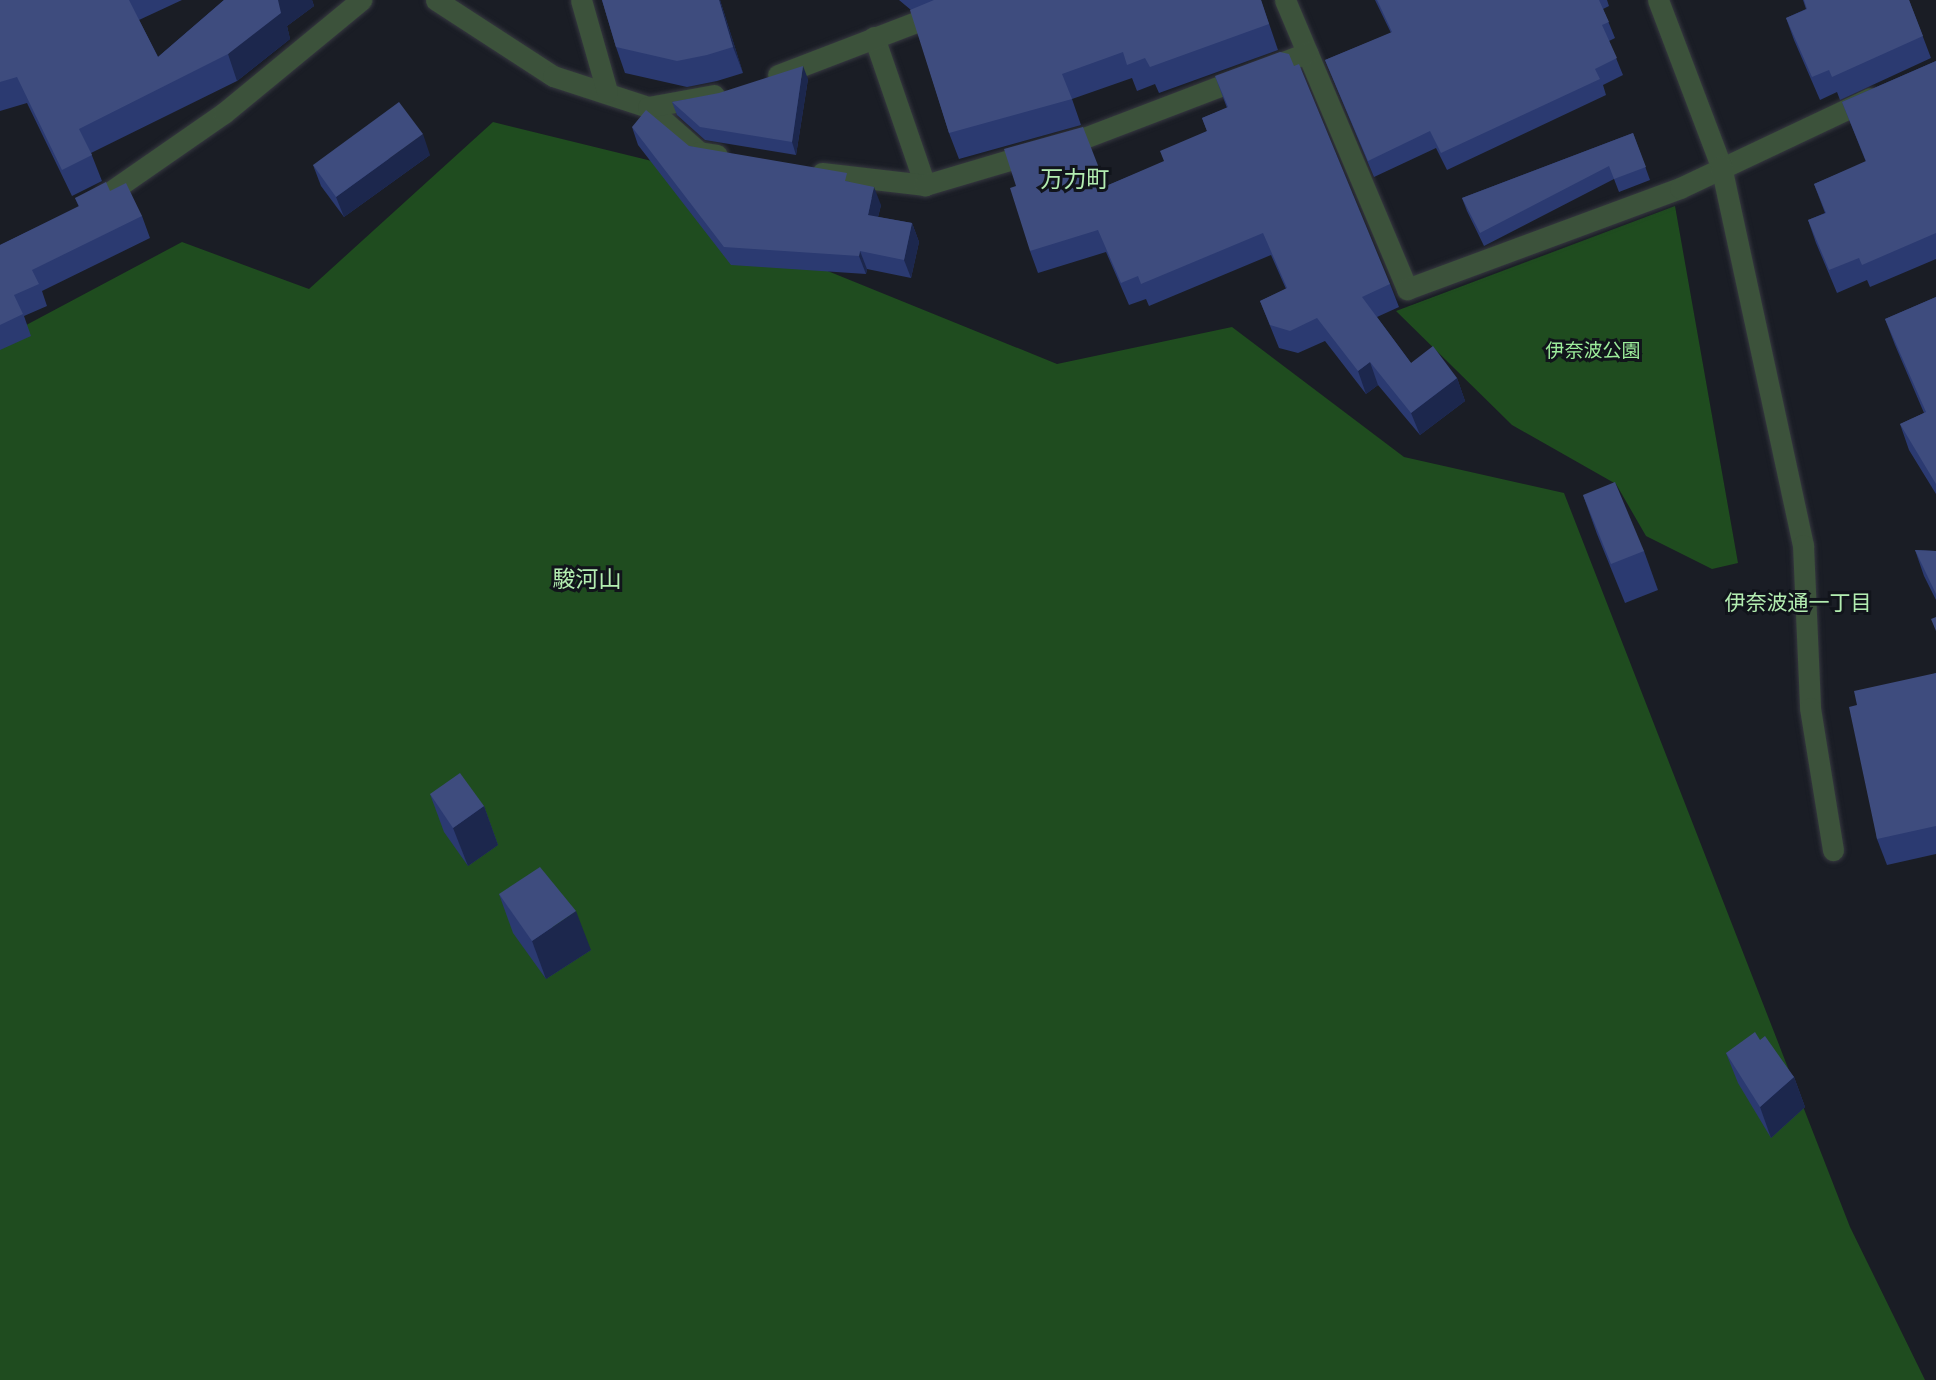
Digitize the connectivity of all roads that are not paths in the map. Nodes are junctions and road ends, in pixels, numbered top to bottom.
1 (436, 0) edge
2 (581, 0) edge
3 (973, 0) edge
4 (1285, 0) edge
5 (1658, 0) edge
6 (353, 2) edge
7 (874, 37) junction
8 (1307, 53) junction
9 (759, 81) edge
10 (733, 90) edge
11 (607, 91) junction
12 (1886, 92) edge
13 (648, 107) junction
14 (738, 159) edge
15 (1721, 166) junction
16 (803, 170) edge
17 (925, 184) junction
18 (88, 205) edge
19 (1833, 850) dead end

1 - 11 street
2 - 11 street
3 - 7 street
4 - 8 street
5 - 15 street
6 - 18 street
7 - 9 street
7 - 17 street
8 - 15 street
8 - 17 street
10 - 13 street
11 - 13 street
12 - 15 street
13 - 14 street
15 - 19 street
16 - 17 street

